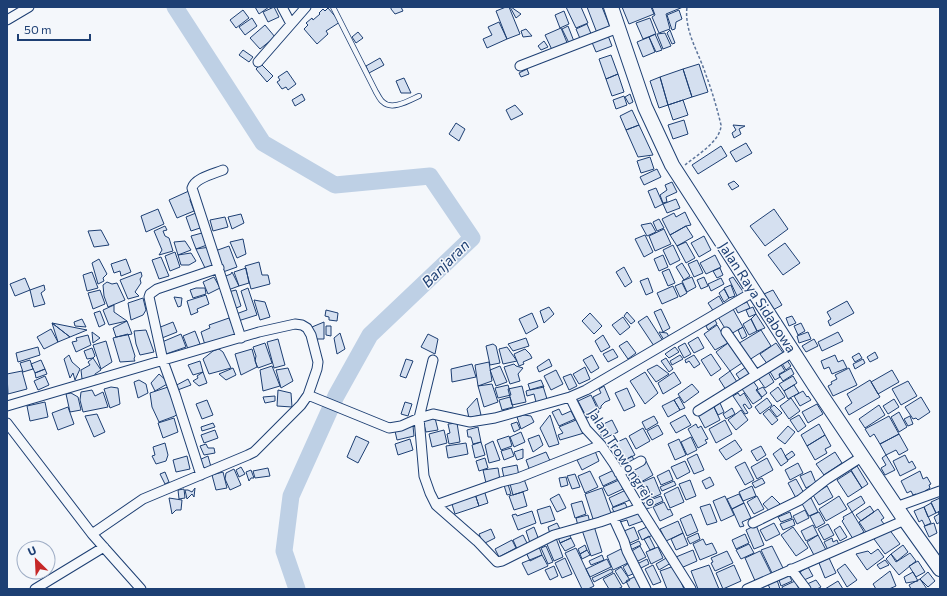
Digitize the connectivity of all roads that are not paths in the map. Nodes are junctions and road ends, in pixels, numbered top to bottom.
1 (29, 7) edge
2 (282, 7) edge
3 (306, 7) edge
4 (333, 7) edge
5 (610, 7) edge
6 (7, 20) edge
7 (291, 24) junction
8 (618, 28) junction
9 (258, 62) dead end
10 (520, 66) dead end
11 (419, 96) dead end
12 (223, 170) dead end
13 (219, 268) junction
14 (754, 291) junction
15 (726, 332) dead end
16 (241, 338) junction
17 (793, 352) junction
18 (433, 360) dead end
19 (163, 361) junction
20 (756, 375) junction
21 (312, 396) junction
22 (570, 397) junction
23 (7, 406) edge
24 (698, 411) dead end
25 (419, 418) junction
26 (7, 423) edge
27 (601, 445) junction
28 (863, 456) junction
29 (641, 461) dead end
30 (619, 473) junction
31 (201, 475) junction
32 (940, 491) edge
33 (436, 504) junction
34 (896, 507) junction
35 (640, 508) junction
36 (613, 517) junction
37 (904, 520) junction
38 (753, 523) dead end
39 (92, 534) junction
40 (104, 547) junction
41 (792, 569) junction
42 (940, 569) edge
43 (35, 589) edge
44 (141, 589) edge
45 (646, 589) edge
46 (691, 589) edge
47 (747, 589) edge
48 (806, 589) edge

1 - 6 street
2 - 7 street
3 - 7 street
4 - 11 lane
5 - 8 highway, Jalan Raya Sidabowa
7 - 9 street
8 - 10 street
8 - 14 highway, Jalan Raya Sidabowa
12 - 13 street
13 - 16 street
13 - 19 street
14 - 17 highway, Jalan Raya Sidabowa
14 - 22 street, Jalan Trowongrejo
15 - 20 street
16 - 19 street
16 - 21 street
17 - 20 street
17 - 28 highway, Jalan Raya Sidabowa
18 - 25 street
19 - 23 street
19 - 31 street
20 - 24 street
21 - 25 street
21 - 31 street
22 - 25 street
22 - 27 street, Jalan Trowongrejo
25 - 33 street
26 - 39 street
27 - 30 street, Jalan Trowongrejo
27 - 33 street
28 - 34 highway, Jalan Raya Sidabowa
28 - 38 street
29 - 30 street
30 - 35 street, Jalan Trowongrejo
31 - 39 street
32 - 34 street
33 - 36 street
34 - 37 highway, Jalan Raya Sidabowa
35 - 36 street
35 - 46 street, Jalan Trowongrejo
36 - 45 street
37 - 41 street
37 - 42 highway, Jalan Raya Sidabowa
39 - 40 street
40 - 43 street
40 - 44 street
41 - 47 street
41 - 48 street

